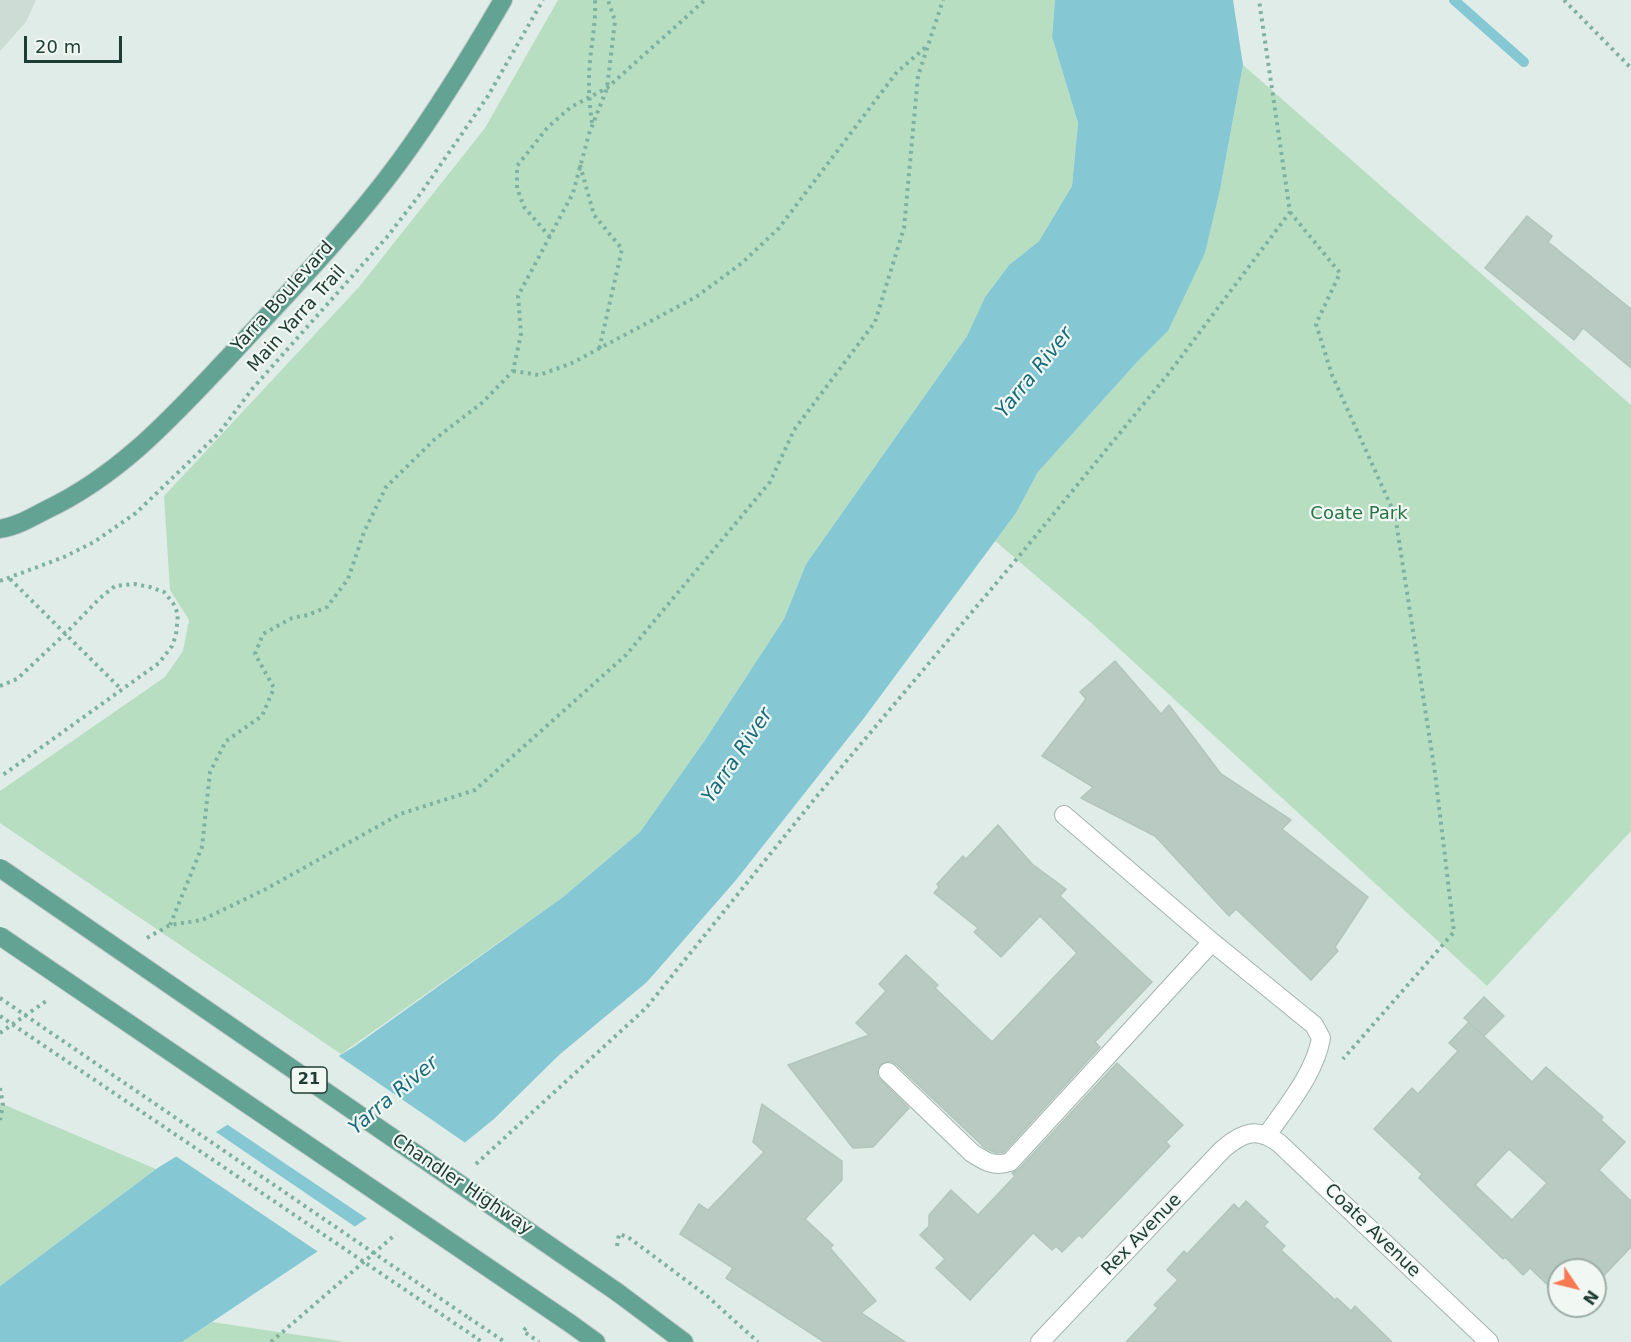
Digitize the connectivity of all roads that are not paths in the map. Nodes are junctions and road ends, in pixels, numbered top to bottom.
1 (503, 0) edge
2 (0, 529) edge
3 (1064, 815) dead end
4 (0, 868) edge
5 (0, 936) edge
6 (1212, 942) junction
7 (888, 1072) dead end
8 (1258, 1135) junction
9 (596, 1342) edge
10 (684, 1342) edge
11 (1040, 1342) edge
12 (1488, 1342) edge

1 - 2 main road, Yarra Boulevard
3 - 6 street
4 - 10 main road, Chandler Highway / 21, bridge
5 - 9 main road, bridge
6 - 7 street
6 - 8 street
8 - 11 street, Rex Avenue
8 - 12 street, Coate Avenue

